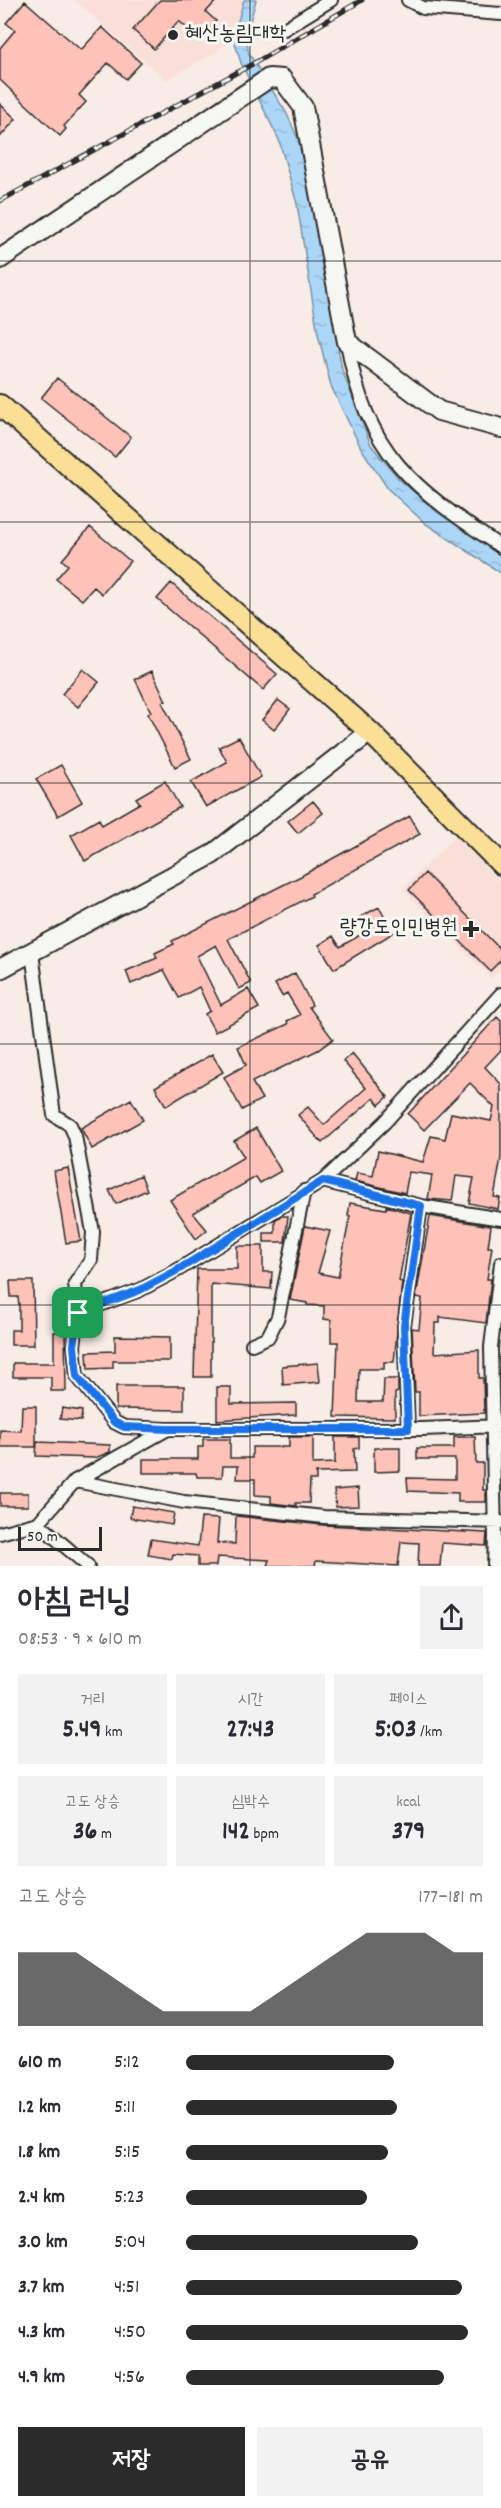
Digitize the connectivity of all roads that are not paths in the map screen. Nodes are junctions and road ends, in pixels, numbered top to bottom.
1 (331, 0) edge
2 (408, 0) edge
3 (501, 14) edge
4 (284, 29) dead end
5 (0, 259) edge
6 (347, 342) junction
7 (0, 406) edge
8 (501, 428) edge
9 (501, 547) edge
10 (370, 732) junction
11 (501, 864) edge
12 (32, 953) junction
13 (0, 969) edge
14 (500, 998) edge
15 (323, 1181) junction
16 (304, 1191) junction
17 (421, 1206) junction
18 (501, 1219) edge
19 (501, 1263) edge
20 (78, 1313) junction
21 (496, 1336) edge
22 (252, 1344) dead end
23 (496, 1426) edge
24 (167, 1429) junction
25 (408, 1429) junction
26 (75, 1481) junction
27 (497, 1522) edge
28 (38, 1523) junction
29 (0, 1533) edge
30 (88, 1566) edge
31 (494, 1566) edge

1 - 4 street
2 - 3 street
5 - 6 street
6 - 8 street
6 - 9 street
7 - 10 main road
10 - 11 main road
10 - 12 street
12 - 13 street
12 - 20 street
14 - 15 street
15 - 16 street
15 - 17 street
16 - 20 street
16 - 22 street
17 - 18 street
17 - 25 street
19 - 21 street
20 - 24 street
21 - 23 street
23 - 25 street
23 - 27 street
24 - 25 street
24 - 26 street
26 - 27 street
26 - 28 street
27 - 31 street
28 - 29 street
28 - 30 street

